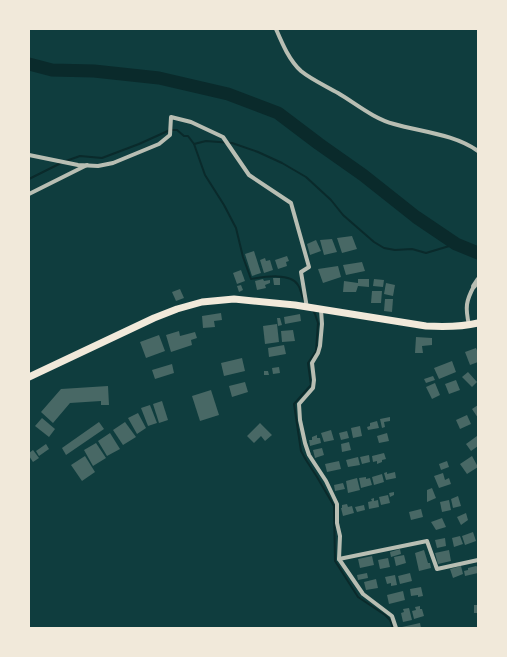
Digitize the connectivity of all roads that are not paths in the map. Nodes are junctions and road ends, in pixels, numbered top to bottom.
1 (276, 29) edge
2 (478, 151) edge
3 (29, 155) edge
4 (87, 165) junction
5 (29, 194) edge
6 (476, 283) edge
7 (307, 308) junction
8 (322, 310) junction
9 (478, 323) edge
10 (469, 325) junction
11 (29, 377) edge
12 (338, 560) junction
13 (478, 560) edge
14 (396, 628) edge

1 - 2 street
3 - 4 street
4 - 5 street
4 - 7 street
6 - 10 street
7 - 8 main road
7 - 11 main road
8 - 10 main road
8 - 12 street
9 - 10 main road
12 - 13 street
12 - 14 street

